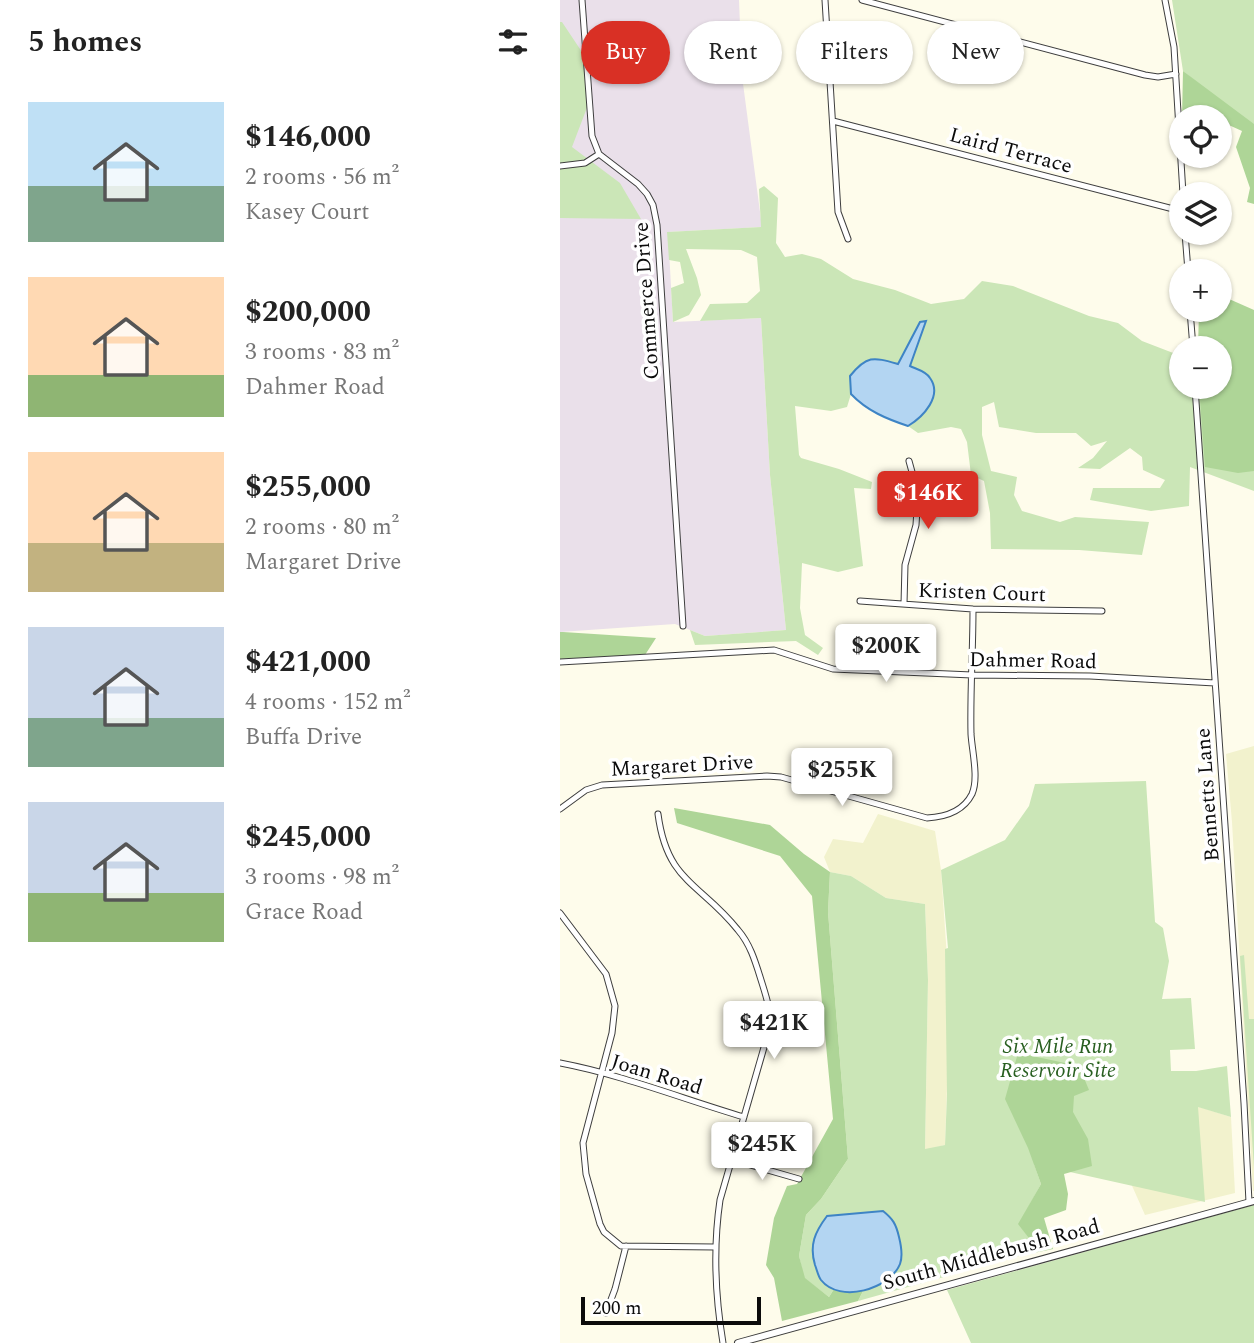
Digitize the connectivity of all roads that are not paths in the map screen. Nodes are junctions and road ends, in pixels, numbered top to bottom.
1 (582, 0) edge
2 (825, 0) edge
3 (862, 0) edge
4 (1165, 0) edge
5 (1176, 74) junction
6 (833, 121) junction
7 (599, 154) junction
8 (560, 166) edge
9 (1182, 182) edge
10 (1169, 208) edge
11 (848, 239) dead end
12 (1196, 399) edge
13 (909, 461) dead end
14 (860, 601) dead end
15 (904, 604) junction
16 (973, 609) junction
17 (1102, 611) dead end
18 (683, 626) dead end
19 (560, 662) edge
20 (972, 675) junction
21 (1215, 683) junction
22 (560, 809) edge
23 (658, 814) dead end
24 (560, 913) edge
25 (560, 1063) edge
26 (601, 1073) junction
27 (744, 1116) junction
28 (733, 1160) junction
29 (799, 1179) dead end
30 (1251, 1201) edge
31 (626, 1246) junction
32 (715, 1247) junction
33 (606, 1313) dead end
34 (723, 1343) edge
35 (738, 1343) edge

1 - 7 street
2 - 6 street
3 - 5 street
4 - 5 street
5 - 9 street
6 - 10 street, Laird Terrace
6 - 11 street
7 - 8 street
7 - 18 street, Commerce Drive
12 - 21 street, Bennetts Lane
13 - 15 street
14 - 15 street, Kristen Court
15 - 16 street, Kristen Court
16 - 17 street, Kristen Court
16 - 20 street, Margaret Drive
19 - 20 street, Dahmer Road
20 - 21 street, Dahmer Road
20 - 22 street, Margaret Drive
21 - 30 street, Bennetts Lane
23 - 27 street
24 - 26 street
25 - 26 street, Joan Road
26 - 27 street, Joan Road
26 - 31 street
27 - 28 street
28 - 29 street
28 - 32 street
30 - 35 street, South Middlebush Road
31 - 32 street
31 - 33 street
32 - 34 street

